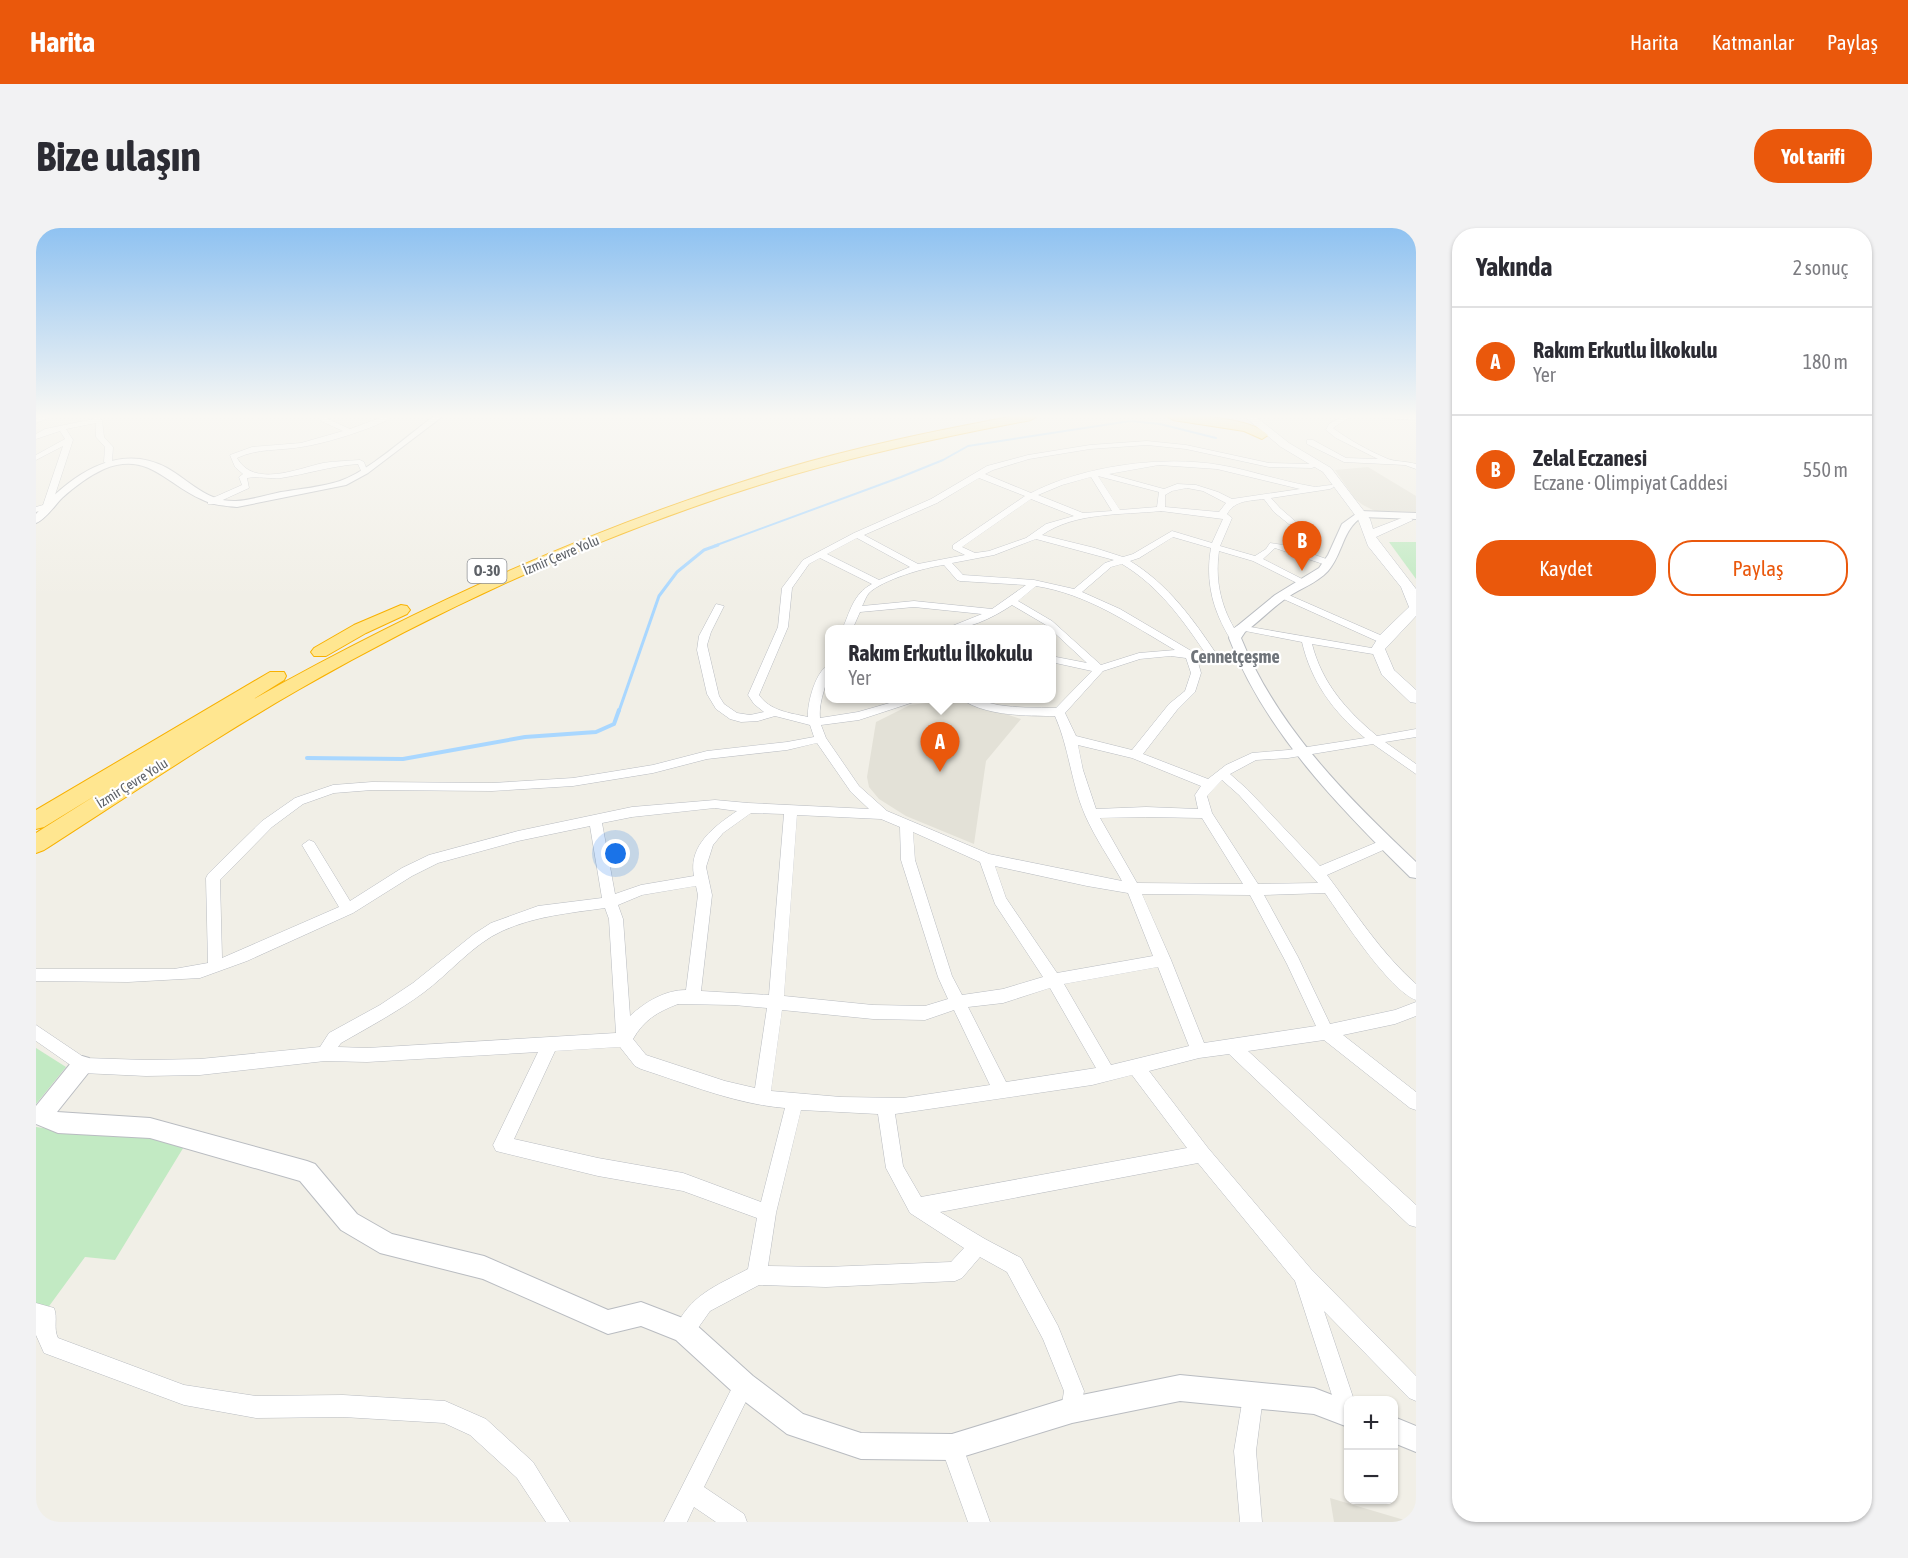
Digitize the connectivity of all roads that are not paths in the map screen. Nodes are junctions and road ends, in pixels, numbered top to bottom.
1 (54, 476) edge
2 (83, 476) edge
3 (171, 476) edge
4 (245, 476) edge
5 (354, 476) edge
6 (733, 476) edge
7 (774, 476) edge
8 (978, 476) edge
9 (983, 476) edge
10 (1085, 476) edge
11 (1097, 476) edge
12 (1106, 476) edge
13 (1261, 476) edge
14 (1323, 476) edge
15 (1331, 476) edge
16 (1330, 487) junction
17 (1311, 489) junction
18 (1164, 491) junction
19 (1031, 496) junction
20 (1266, 496) junction
21 (211, 502) junction
22 (1231, 502) junction
23 (1161, 509) junction
24 (39, 512) edge
25 (1117, 512) junction
26 (1222, 515) junction
27 (1082, 516) junction
28 (1413, 519) edge
29 (1362, 523) junction
30 (857, 535) junction
31 (1035, 536) junction
32 (1215, 545) junction
33 (1293, 550) junction
34 (819, 554) junction
35 (974, 556) junction
36 (1256, 559) junction
37 (1123, 561) junction
38 (946, 562) junction
39 (1329, 563) junction
40 (918, 567) junction
41 (877, 583) junction
42 (1034, 583) junction
43 (1303, 583) junction
44 (1075, 593) junction
45 (1282, 595) junction
46 (1013, 602) junction
47 (719, 606) dead end
48 (854, 610) junction
49 (994, 612) junction
50 (849, 625) edge
51 (960, 625) edge
52 (1051, 625) edge
53 (1056, 629) edge
54 (1237, 633) junction
55 (1306, 639) junction
56 (1381, 646) junction
57 (1190, 654) junction
58 (1214, 657) junction
59 (1056, 660) edge
60 (1241, 661) junction
61 (1099, 669) junction
62 (825, 676) edge
63 (1416, 698) edge
64 (888, 703) edge
65 (978, 703) edge
66 (776, 712) junction
67 (1059, 712) junction
68 (815, 722) junction
69 (1416, 733) edge
70 (820, 739) junction
71 (1071, 739) junction
72 (1372, 740) junction
73 (1303, 751) junction
74 (1134, 755) junction
75 (1416, 770) edge
76 (1223, 775) junction
77 (1208, 784) junction
78 (747, 808) junction
79 (791, 809) junction
80 (883, 814) junction
81 (1091, 814) junction
82 (1206, 814) junction
83 (595, 820) junction
84 (36, 821) edge
85 (906, 823) junction
86 (36, 844) edge
87 (309, 844) dead end
88 (1385, 844) junction
89 (986, 859) junction
90 (1416, 872) edge
91 (1318, 873) junction
92 (700, 880) junction
93 (1133, 888) junction
94 (1327, 888) junction
95 (1254, 890) junction
96 (610, 902) junction
97 (348, 909) junction
98 (1164, 960) junction
99 (215, 966) junction
100 (36, 975) edge
101 (1054, 981) junction
102 (1416, 993) edge
103 (693, 996) junction
104 (776, 1001) junction
105 (959, 1002) junction
106 (1416, 1009) edge
107 (36, 1032) edge
108 (1326, 1032) junction
109 (624, 1040) junction
110 (550, 1045) junction
111 (1233, 1047) junction
112 (1199, 1051) junction
113 (325, 1054) junction
114 (82, 1065) junction
115 (1135, 1066) junction
116 (1107, 1073) junction
117 (1002, 1092) junction
118 (762, 1098) junction
119 (795, 1101) junction
120 (1416, 1102) edge
121 (885, 1104) junction
122 (38, 1118) edge
123 (1202, 1154) junction
124 (916, 1207) junction
125 (767, 1213) junction
126 (1416, 1218) edge
127 (978, 1246) junction
128 (757, 1275) junction
129 (1304, 1276) junction
130 (36, 1313) edge
131 (684, 1331) junction
132 (744, 1385) junction
133 (1416, 1391) edge
134 (1253, 1396) junction
135 (1344, 1401) edge
136 (1072, 1410) junction
137 (1344, 1412) edge
138 (1398, 1432) edge
139 (1416, 1439) edge
140 (952, 1447) junction
141 (692, 1492) junction
142 (558, 1522) edge
143 (675, 1522) edge
144 (736, 1522) edge
145 (979, 1522) edge
146 (1251, 1522) edge

1 - 24 street
2 - 24 street
3 - 21 street
4 - 21 street
5 - 21 street
6 - 84 highway, İzmir Çevre Yolu / O-30
7 - 86 highway, İzmir Çevre Yolu / O-30
8 - 30 street
9 - 19 street
10 - 19 street
11 - 25 street
12 - 18 street
13 - 17 street
14 - 16 main road
15 - 29 main road
16 - 17 street
16 - 29 main road
17 - 20 street
18 - 22 street
18 - 23 street
19 - 27 street
19 - 35 street
20 - 22 street
20 - 33 street
22 - 26 street
23 - 25 street
23 - 26 street
25 - 27 street
26 - 32 street
27 - 31 street
28 - 29 main road
28 - 29 street
29 - 39 street
29 - 56 main road
30 - 34 street
30 - 40 street
31 - 35 street
31 - 37 street
32 - 36 street
32 - 37 street
32 - 54 street
33 - 36 street
33 - 39 street
34 - 41 street
34 - 66 street
35 - 38 street
36 - 43 street
37 - 44 street
37 - 58 street
38 - 40 street
38 - 42 street
39 - 43 street
40 - 41 street
41 - 48 street
42 - 44 street
42 - 46 street
43 - 45 street
44 - 57 street
45 - 54 street
45 - 56 street
46 - 49 street
46 - 52 street
47 - 66 street
48 - 49 street
48 - 50 street
49 - 51 street
53 - 61 street
54 - 55 street
54 - 60 street
55 - 56 street
55 - 72 street
56 - 63 main road
57 - 58 street
57 - 61 street
57 - 74 street
58 - 60 street
59 - 61 street
60 - 73 street
61 - 67 street
62 - 68 street
64 - 68 street
65 - 67 street
66 - 68 street
67 - 71 street
68 - 70 street
69 - 72 street
70 - 80 street
70 - 99 street
71 - 74 street
71 - 81 street
72 - 73 street
72 - 75 street
73 - 76 street
73 - 88 street
74 - 77 street
76 - 77 street
76 - 91 street
77 - 82 street
78 - 79 street
78 - 83 street
78 - 92 street
79 - 80 street
79 - 104 street
80 - 85 street
81 - 82 street
81 - 93 street
82 - 95 street
83 - 96 street
83 - 97 street
85 - 89 street
85 - 105 street
87 - 97 street
88 - 90 street
88 - 91 street
89 - 93 street
89 - 101 street
91 - 94 street
92 - 96 street
92 - 103 street
93 - 95 street
93 - 98 street
94 - 95 street
94 - 102 street
95 - 108 street
96 - 109 street
96 - 113 street
97 - 99 street
98 - 101 street
98 - 112 street
99 - 100 street
101 - 105 street
101 - 116 street
103 - 104 street
103 - 109 street
104 - 105 street
104 - 118 street
105 - 117 street
106 - 108 street
107 - 114 street
108 - 111 street
108 - 120 street
109 - 110 street
109 - 118 street
110 - 113 street
110 - 125 street
111 - 112 street
111 - 126 street
112 - 115 street
113 - 114 street
114 - 122 street
115 - 116 street
115 - 123 street
116 - 117 street
117 - 121 street
118 - 119 street
119 - 121 street
119 - 125 street
121 - 124 street
122 - 131 street
123 - 124 street
123 - 129 street
124 - 127 street
125 - 128 street
127 - 128 street
127 - 136 street
128 - 131 street
129 - 133 street
129 - 135 street
130 - 142 street
131 - 132 street
132 - 140 street
132 - 141 street
134 - 136 street
134 - 137 street
134 - 146 street
136 - 140 street
138 - 139 street
140 - 145 street
141 - 143 street
141 - 144 street

